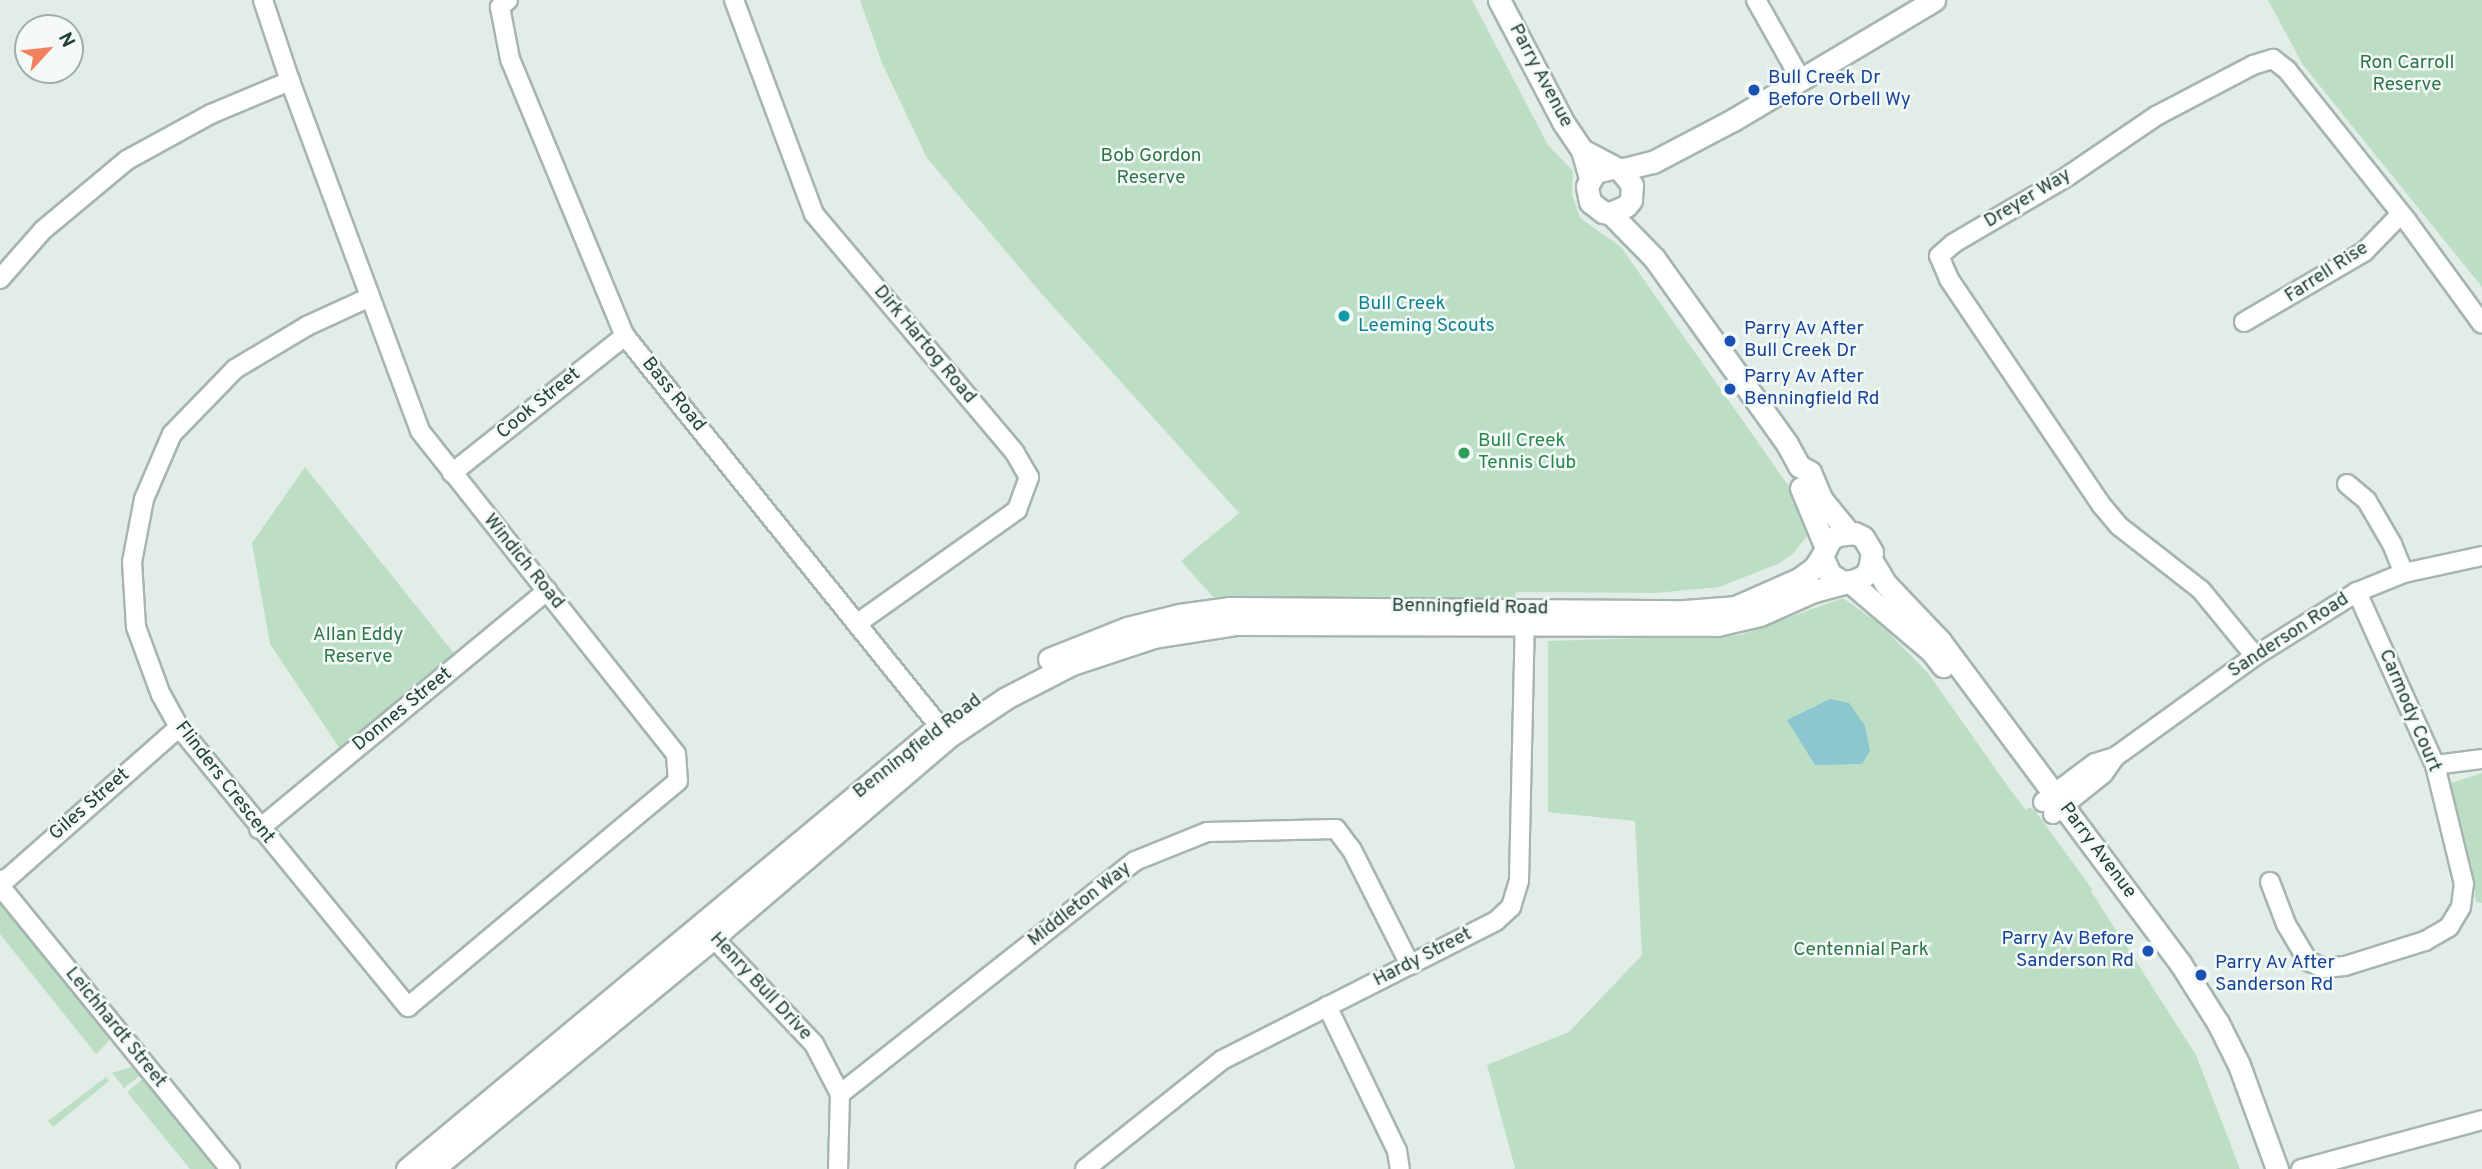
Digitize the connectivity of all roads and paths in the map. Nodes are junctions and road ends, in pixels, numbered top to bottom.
1 (263, 0) edge
2 (508, 0) edge
3 (734, 0) edge
4 (1499, 0) edge
5 (1756, 0) edge
6 (1934, 0) edge
7 (1801, 80) junction
8 (290, 81) junction
9 (1582, 150) junction
10 (1590, 178) junction
11 (1624, 181) junction
12 (1610, 213) junction
13 (2401, 214) junction
14 (1654, 258) junction
15 (0, 279) edge
16 (370, 297) junction
17 (2245, 322) dead end
18 (2482, 324) edge
19 (625, 336) junction
20 (1799, 466) junction
21 (453, 473) junction
22 (2347, 484) dead end
23 (1849, 533) junction
24 (1824, 552) junction
25 (2482, 556) edge
26 (1872, 561) junction
27 (2404, 573) junction
28 (1846, 582) junction
29 (547, 591) junction
30 (2357, 592) junction
31 (1526, 618) junction
32 (858, 623) junction
33 (2255, 656) junction
34 (179, 727) junction
35 (944, 732) junction
36 (2482, 759) edge
37 (2435, 765) junction
38 (2053, 804) junction
39 (259, 829) junction
40 (0, 883) edge
41 (2270, 883) dead end
42 (707, 932) junction
43 (1410, 965) junction
44 (1327, 1006) junction
45 (408, 1007) joint
46 (840, 1094) junction
47 (2482, 1120) edge
48 (230, 1169) edge
49 (407, 1169) edge
50 (433, 1169) edge
51 (838, 1169) edge
52 (1085, 1169) edge
53 (1400, 1169) edge
54 (2263, 1169) edge
55 (2277, 1169) edge
56 (2301, 1169) edge

1 - 8 street, Windich Road
2 - 19 street, Bass Road
3 - 32 street, Dirk Hartog Road
4 - 9 main road, Parry Avenue
5 - 7 street
6 - 7 main road
7 - 11 main road
8 - 15 street
8 - 16 street, Windich Road
9 - 10 main road, Parry Avenue
9 - 11 main road, Parry Avenue
10 - 11 main road
10 - 12 main road, Parry Avenue
11 - 12 main road
11 - 14 main road, Parry Avenue
12 - 14 main road, Parry Avenue
13 - 17 street, Farrell Rise
13 - 18 street, Dreyer Way
13 - 33 street, Dreyer Way
14 - 20 main road, Parry Avenue
16 - 21 street, Windich Road
16 - 34 street, Flinders Crescent
19 - 21 street, Cook Street
19 - 32 street, Bass Road
20 - 23 main road, Parry Avenue
20 - 24 main road, Parry Avenue
21 - 29 street, Windich Road
22 - 27 street
23 - 24 main road
23 - 26 main road, Parry Avenue
24 - 28 main road, Parry Avenue
24 - 31 main road, Benningfield Road
25 - 27 street, Sanderson Road
26 - 28 main road
26 - 38 main road, Parry Avenue
27 - 30 street, Sanderson Road
28 - 31 main road, Benningfield Road
28 - 38 main road, Parry Avenue
29 - 39 street, Donnes Street
29 - 45 street, Windich Road
30 - 33 street, Sanderson Road
30 - 37 street, Carmody Court
31 - 35 main road, Benningfield Road
31 - 43 street, Hardy Street
32 - 35 street, Bass Road
33 - 38 street, Sanderson Road
34 - 39 street, Flinders Crescent
34 - 40 street, Giles Street
35 - 42 main road, Benningfield Road
36 - 37 street
37 - 41 street, Carmody Court
38 - 54 main road, Parry Avenue
38 - 55 main road, Parry Avenue
39 - 45 street, Flinders Crescent
40 - 48 street, Leichhardt Street
42 - 46 street, Henry Bull Drive
42 - 49 main road, Benningfield Road
42 - 50 main road, Benningfield Road
43 - 44 street, Hardy Street
43 - 46 street, Middleton Way
44 - 52 street, Hardy Street
44 - 53 street
46 - 51 street, Henry Bull Drive
47 - 56 street

